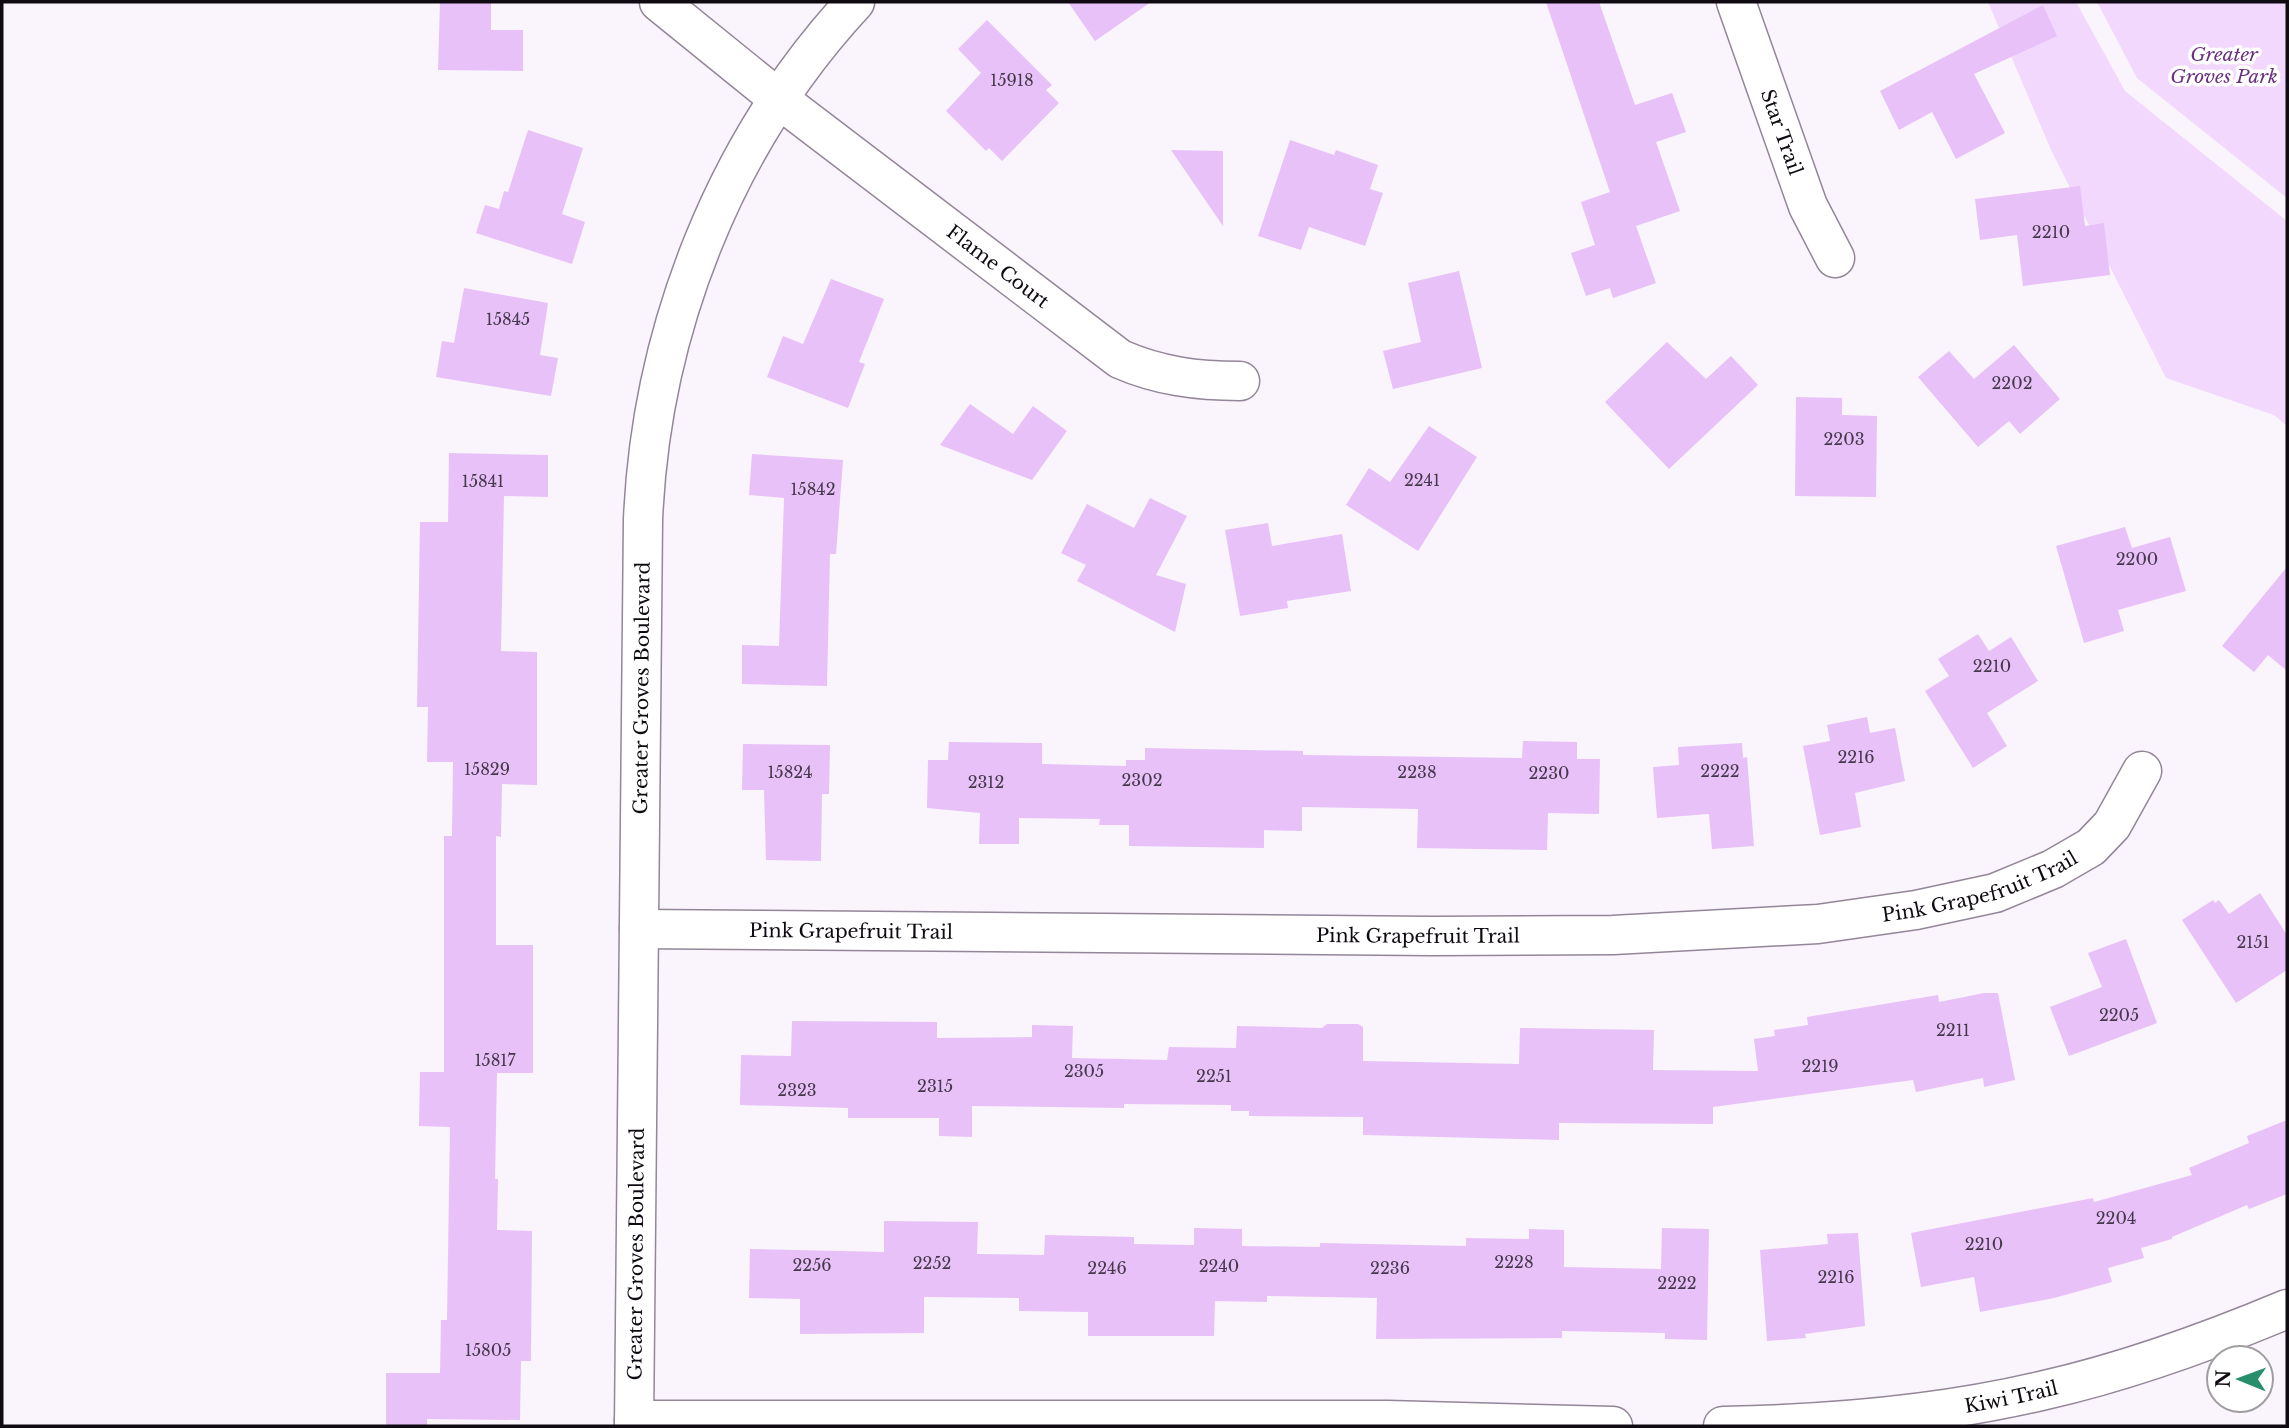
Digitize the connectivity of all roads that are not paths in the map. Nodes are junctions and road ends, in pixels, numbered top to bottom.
1 (659, 2) edge
2 (855, 2) edge
3 (1736, 2) edge
4 (780, 100) junction
5 (1835, 258) dead end
6 (1240, 381) dead end
7 (2142, 771) dead end
8 (639, 929) junction
9 (2287, 1310) edge
10 (634, 1423) edge
11 (1613, 1426) edge
12 (1723, 1426) edge

1 - 4 street, Flame Court
2 - 4 street, Greater Groves Boulevard
3 - 5 street, Star Trail
4 - 6 street, Flame Court
4 - 8 street, Greater Groves Boulevard
7 - 8 street, Pink Grapefruit Trail
8 - 10 street, Greater Groves Boulevard
9 - 12 street, Kiwi Trail
10 - 11 street

